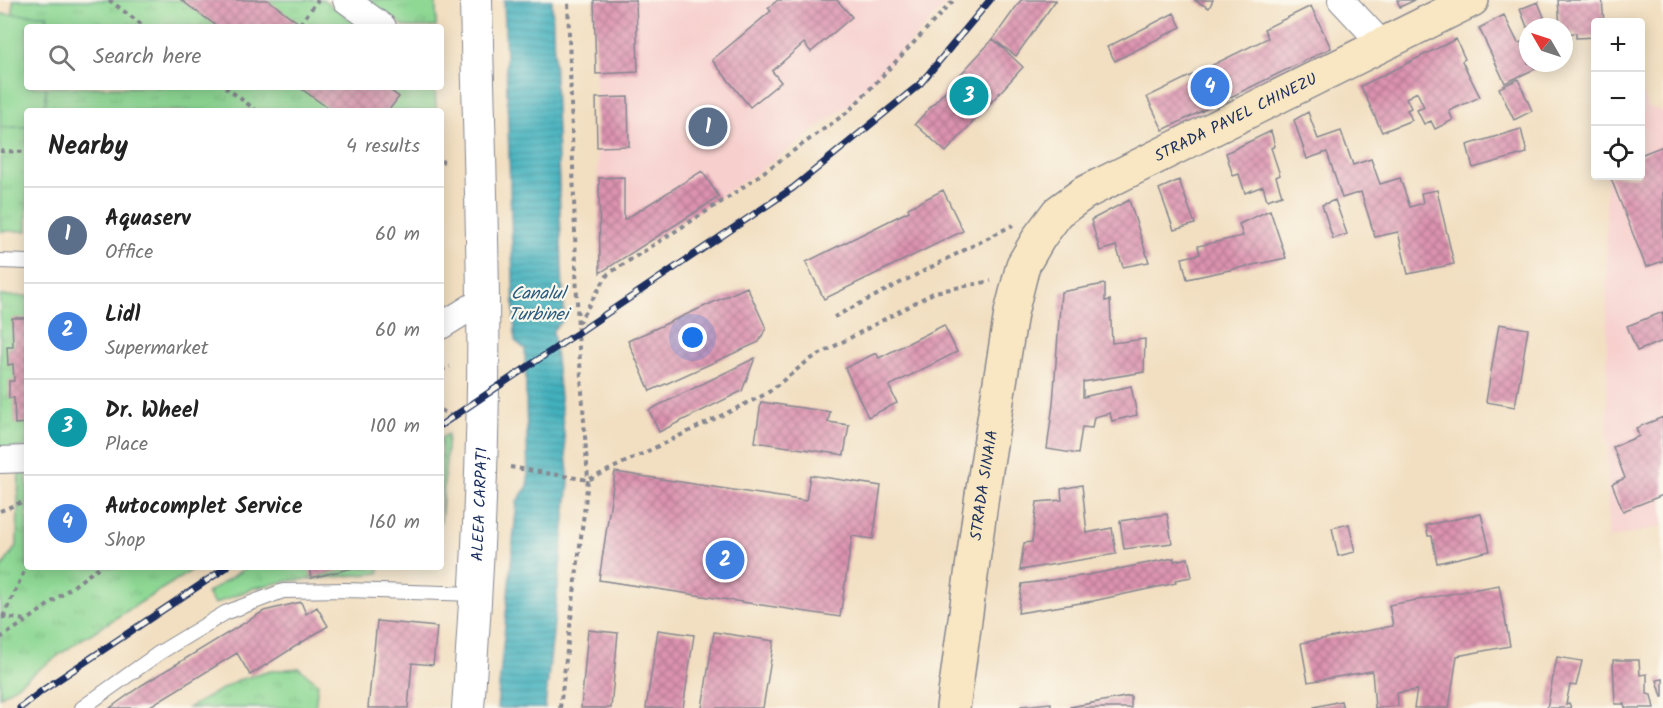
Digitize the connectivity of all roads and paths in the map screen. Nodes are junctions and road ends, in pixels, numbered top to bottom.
1 (109, 0) edge
2 (318, 0) edge
3 (346, 0) edge
4 (476, 0) edge
5 (568, 0) edge
6 (954, 0) edge
7 (1341, 0) edge
8 (1472, 0) edge
9 (141, 24) edge
10 (300, 24) dead end
11 (379, 24) edge
12 (1382, 44) junction
13 (229, 90) edge
14 (253, 108) edge
15 (0, 151) edge
16 (24, 152) edge
17 (1022, 221) dead end
18 (0, 261) edge
19 (24, 262) edge
20 (1023, 265) joint
21 (992, 281) dead end
22 (483, 300) junction
23 (834, 317) dead end
24 (444, 324) edge
25 (578, 324) junction
26 (450, 367) dead end
27 (444, 369) edge
28 (444, 412) edge
29 (453, 417) dead end
30 (24, 459) edge
31 (0, 460) edge
32 (509, 467) dead end
33 (588, 480) junction
34 (24, 501) edge
35 (0, 511) edge
36 (24, 570) edge
37 (95, 570) edge
38 (476, 594) junction
39 (1, 616) edge
40 (28, 620) junction
41 (0, 638) edge
42 (82, 708) edge
43 (468, 708) edge
44 (560, 708) edge
45 (953, 708) edge

1 - 9 path
2 - 10 path
3 - 11 street
4 - 22 street, ALEEA CARPAȚI
5 - 25 path
6 - 25 path
7 - 12 street
8 - 12 main road, STRADA PAVEL CHINEZU
12 - 20 main road, STRADA PAVEL CHINEZU
13 - 14 path
15 - 16 path
17 - 23 path
18 - 19 lane
20 - 45 main road, STRADA SINAIA
21 - 33 path
22 - 24 street
22 - 38 street, ALEEA CARPAȚI
25 - 33 path
26 - 27 path
28 - 29 path
30 - 31 street
32 - 33 path
33 - 44 path
34 - 35 path
36 - 39 path
37 - 40 path
38 - 42 lane
38 - 43 street, ALEEA CARPAȚI
39 - 40 path
40 - 41 path

